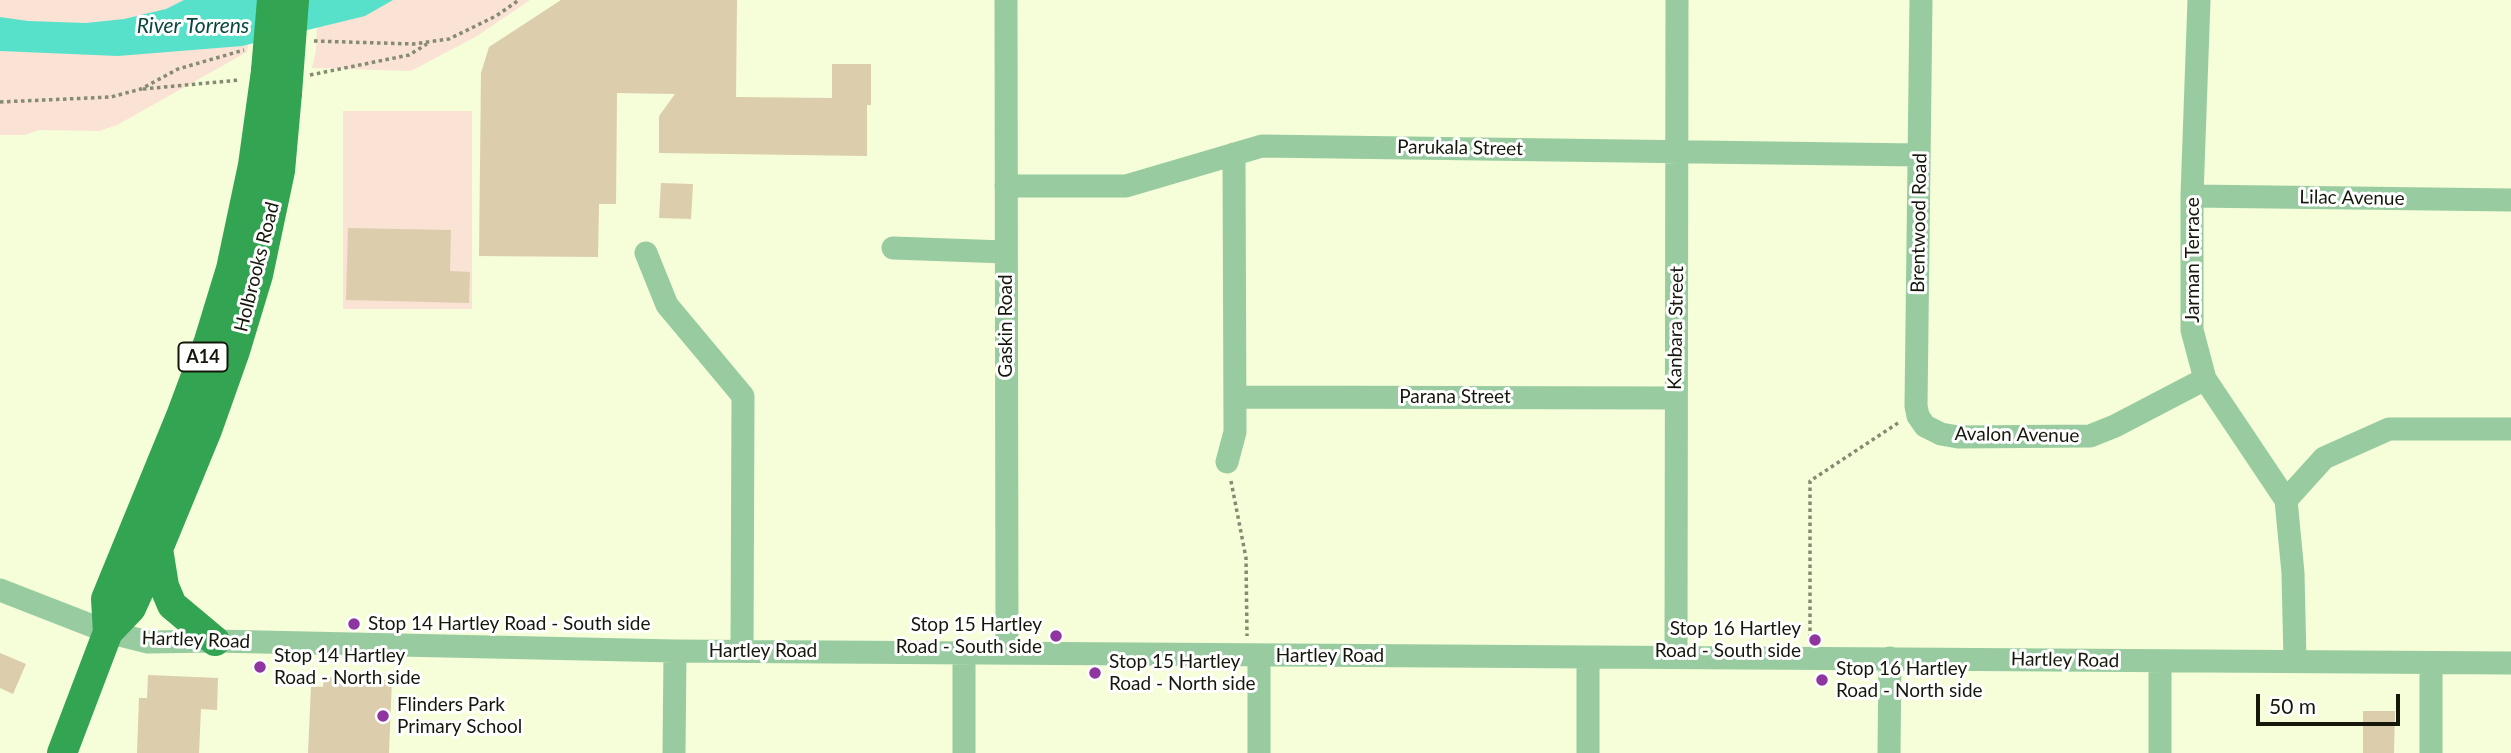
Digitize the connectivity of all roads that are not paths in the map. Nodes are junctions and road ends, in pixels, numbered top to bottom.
1 (272, 0) edge
2 (294, 0) edge
3 (1006, 0) edge
4 (1677, 0) edge
5 (1921, 0) edge
6 (2199, 0) edge
7 (1677, 150) junction
8 (1234, 154) junction
9 (1919, 155) junction
10 (1006, 186) junction
11 (2192, 196) junction
12 (2511, 200) edge
13 (893, 248) dead end
14 (1005, 252) junction
15 (646, 253) dead end
16 (2205, 379) junction
17 (1235, 397) junction
18 (1675, 398) junction
19 (2511, 429) edge
20 (1941, 434) joint
21 (1227, 462) road end
22 (2286, 500) junction
23 (158, 550) junction
24 (0, 590) edge
25 (108, 632) junction
26 (215, 641) junction
27 (675, 651) junction
28 (742, 651) junction
29 (964, 652) junction
30 (1007, 652) junction
31 (1253, 655) junction
32 (1588, 657) junction
33 (1676, 657) junction
34 (1890, 658) junction
35 (2160, 661) junction
36 (2295, 662) junction
37 (2511, 663) edge
38 (2431, 664) junction
39 (62, 753) edge
40 (674, 753) edge
41 (964, 753) edge
42 (1259, 753) edge
43 (1588, 753) edge
44 (1889, 753) edge
45 (2160, 753) edge
46 (2431, 753) edge

1 - 25 main road, Holbrooks Road / A14, bridge
2 - 23 main road, Holbrooks Road / A14, bridge
3 - 10 street, Gaskin Road
4 - 7 street, Kanbara Street
5 - 9 street, Brentwood Road
6 - 11 street, Jarman Terrace
7 - 8 street, Parukala Street
7 - 9 street, Parukala Street
7 - 18 street, Kanbara Street
8 - 10 street, Parukala Street
8 - 17 street
9 - 20 street, Brentwood Road
10 - 14 street, Gaskin Road
11 - 12 street, Lilac Avenue
11 - 16 street, Jarman Terrace
13 - 14 street
14 - 30 street, Gaskin Road
15 - 28 street
16 - 20 street, Avalon Avenue
16 - 22 street, Jarman Terrace
17 - 18 street, Parana Street
17 - 21 street
18 - 33 street, Kanbara Street
19 - 22 street
22 - 36 street, Jarman Terrace
23 - 25 main road, Holbrooks Road / A14
23 - 26 main road
24 - 25 street, Hartley Road
25 - 26 street, Hartley Road
25 - 39 main road, Holbrooks Road / A14
26 - 27 street, Hartley Road
27 - 28 street, Hartley Road
27 - 40 street
28 - 29 street, Hartley Road
29 - 30 street, Hartley Road
29 - 41 street
30 - 31 street, Hartley Road
31 - 32 street, Hartley Road
31 - 42 street
32 - 33 street, Hartley Road
32 - 43 street
33 - 34 street, Hartley Road
34 - 35 street, Hartley Road
34 - 44 street
35 - 36 street, Hartley Road
35 - 45 street
36 - 38 street, Hartley Road
37 - 38 street, Hartley Road
38 - 46 street

